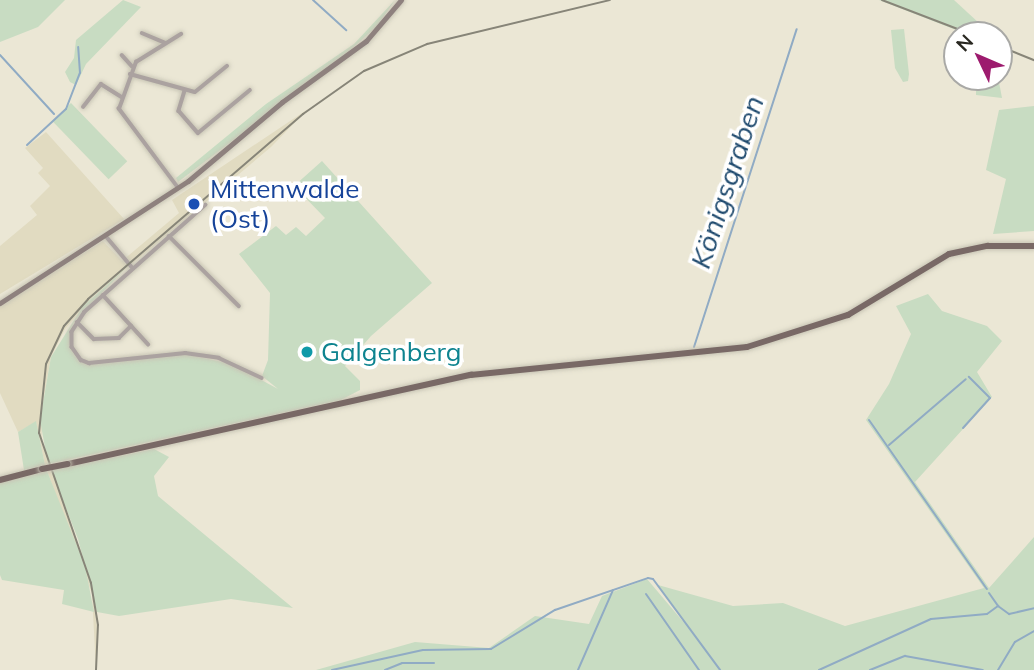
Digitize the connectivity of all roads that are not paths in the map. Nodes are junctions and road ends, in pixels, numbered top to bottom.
1 (401, 0) edge
2 (142, 33) dead end
3 (181, 34) dead end
4 (165, 43) junction
5 (122, 55) dead end
6 (227, 66) dead end
7 (133, 67) junction
8 (130, 74) junction
9 (250, 90) dead end
10 (185, 91) junction
11 (122, 97) junction
12 (83, 107) dead end
13 (178, 188) junction
14 (206, 205) dead end
15 (106, 236) junction
16 (169, 236) junction
17 (1034, 246) edge
18 (132, 267) junction
19 (103, 295) junction
20 (0, 303) edge
21 (239, 306) dead end
22 (77, 322) junction
23 (131, 326) junction
24 (148, 344) dead end
25 (262, 378) dead end
26 (0, 480) edge

1 - 13 main road
2 - 4 street
3 - 4 street
4 - 7 street
5 - 7 street
6 - 10 street
7 - 8 street
8 - 10 street
8 - 11 street
9 - 10 street
11 - 12 street
11 - 13 street
13 - 15 main road
14 - 16 street
15 - 18 street
15 - 20 main road
16 - 18 street
16 - 21 street
17 - 26 main road, bridge
18 - 19 street
19 - 22 street
19 - 23 street
22 - 23 street
22 - 25 street
23 - 24 street

